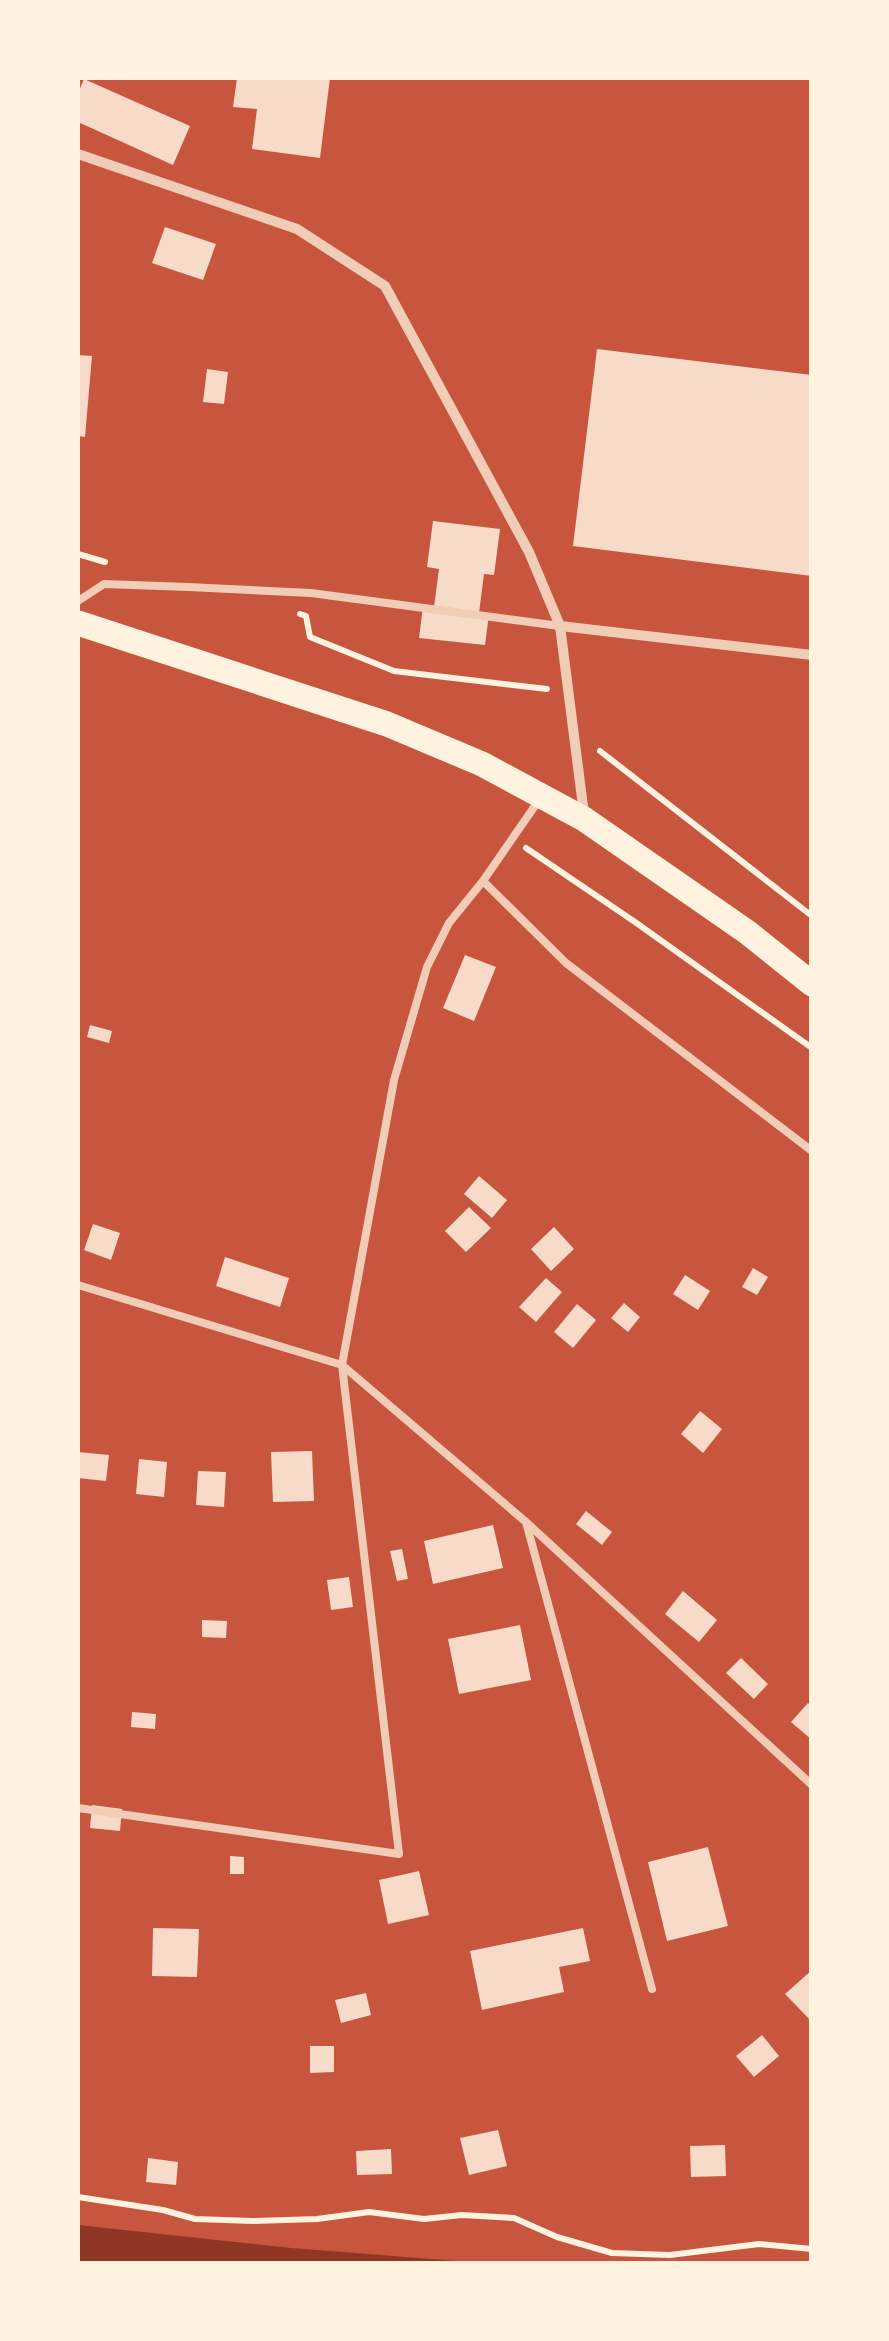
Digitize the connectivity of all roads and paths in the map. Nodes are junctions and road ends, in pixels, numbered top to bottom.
1 (78, 154) edge
2 (78, 554) edge
3 (114, 565) dead end
4 (78, 601) edge
5 (289, 611) dead end
6 (78, 624) edge
7 (560, 626) junction
8 (812, 655) edge
9 (574, 731) junction
10 (542, 796) junction
11 (584, 818) junction
12 (512, 839) junction
13 (483, 881) junction
14 (812, 916) edge
15 (812, 984) edge
16 (812, 1048) edge
17 (812, 1151) edge
18 (78, 1285) edge
19 (342, 1364) junction
20 (526, 1522) junction
21 (812, 1784) edge
22 (78, 1808) edge
23 (652, 1990) dead end
24 (78, 2197) edge
25 (812, 2249) edge

1 - 7 street
2 - 3 path
4 - 7 lane
5 - 9 path
6 - 10 main road
7 - 8 street
7 - 9 street
9 - 11 street
9 - 14 path
10 - 11 main road
10 - 12 lane
11 - 15 main road
12 - 13 lane
12 - 16 path
13 - 17 lane
13 - 19 lane
18 - 19 lane
19 - 20 lane
19 - 22 lane
20 - 21 lane
20 - 23 lane
24 - 25 path

